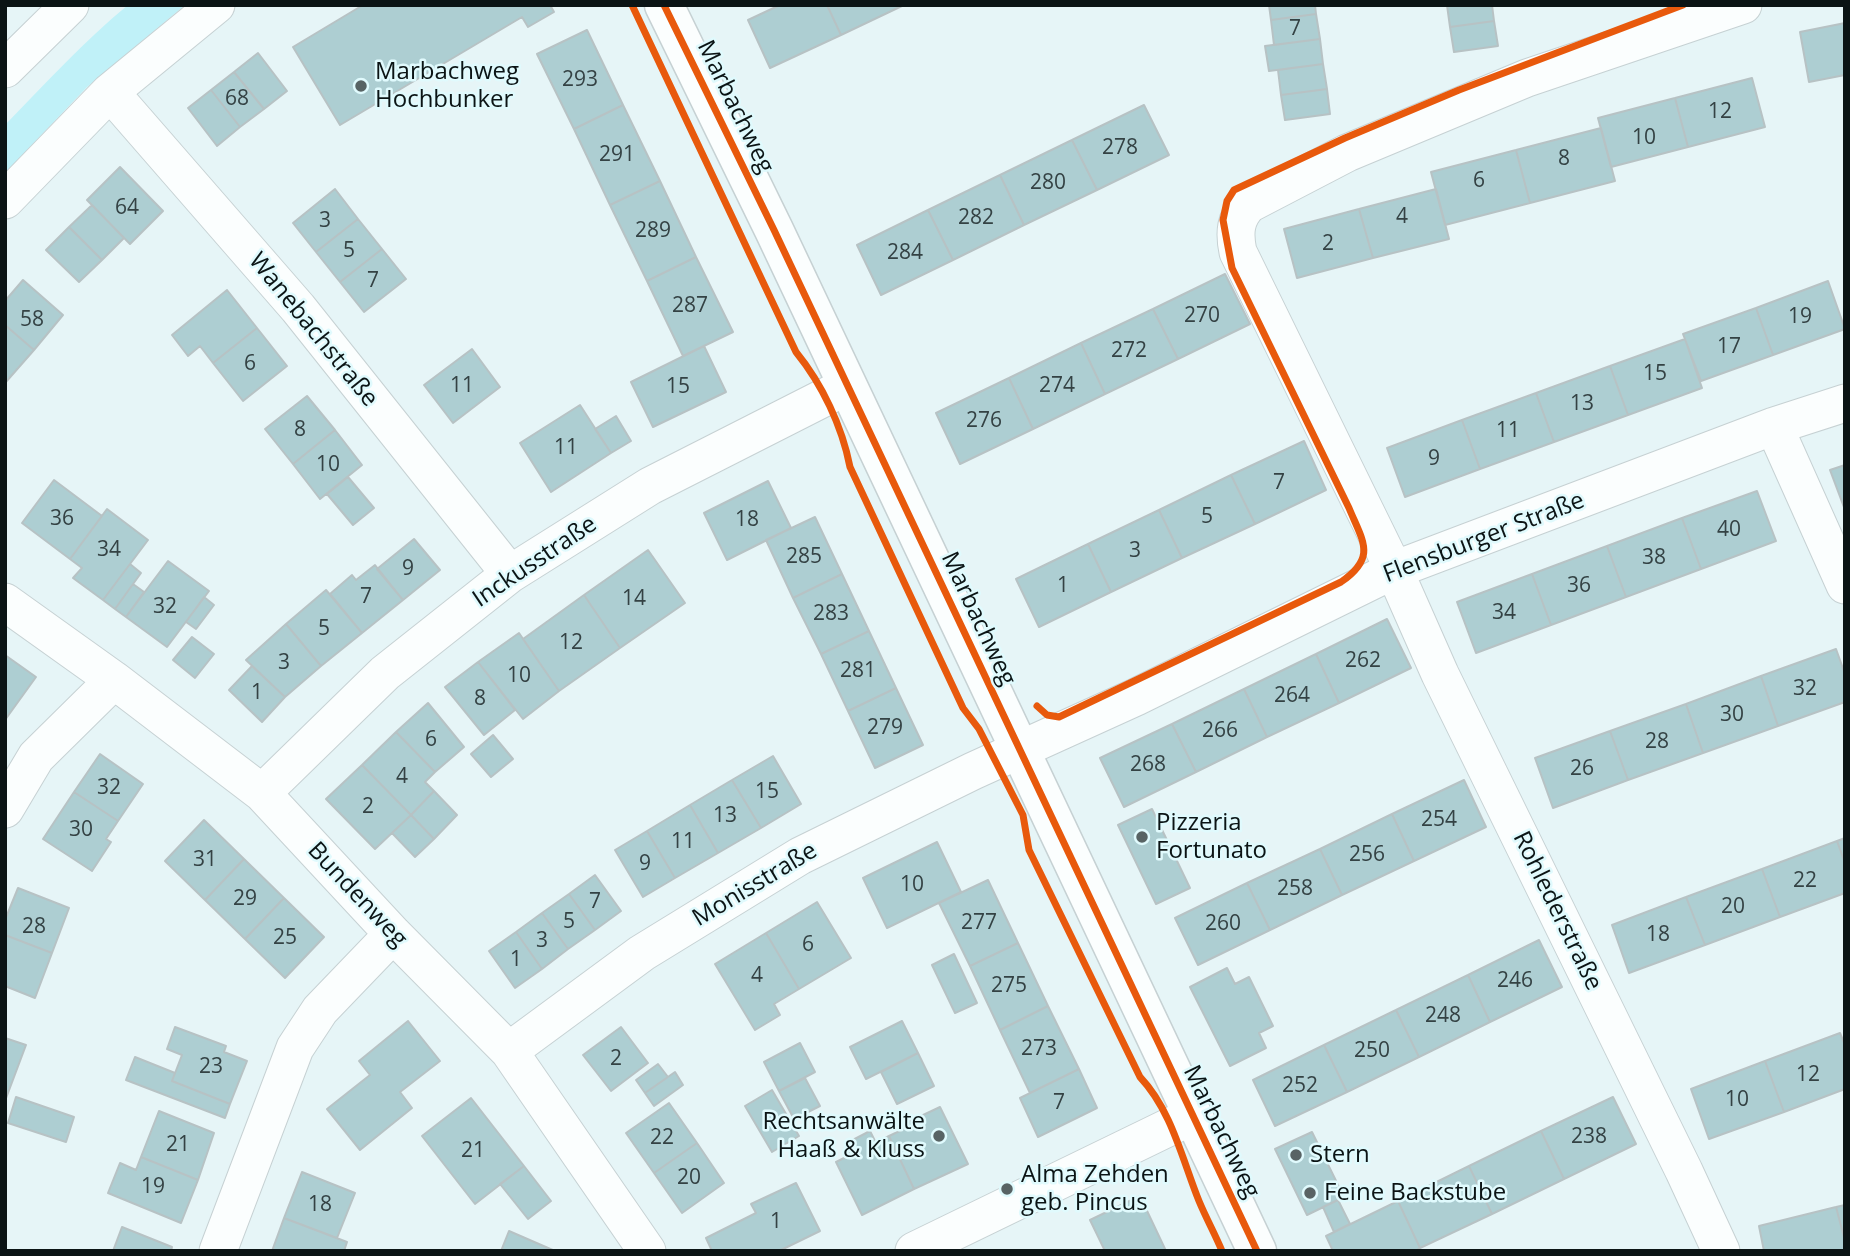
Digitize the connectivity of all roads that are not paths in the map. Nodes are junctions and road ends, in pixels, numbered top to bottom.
1 (71, 5) edge
2 (216, 5) edge
3 (664, 5) edge
4 (1743, 5) edge
5 (5, 69) edge
6 (110, 92) junction
7 (5, 200) edge
8 (847, 386) junction
9 (1845, 403) edge
10 (1774, 426) junction
11 (1394, 570) junction
12 (510, 574) junction
13 (1845, 585) edge
14 (5, 602) edge
15 (114, 680) junction
16 (1019, 751) junction
17 (262, 793) junction
18 (5, 808) edge
19 (393, 934) junction
20 (509, 1051) junction
21 (1192, 1116) junction
22 (218, 1251) edge
23 (647, 1251) edge
24 (914, 1251) edge
25 (1256, 1251) edge
26 (1721, 1251) edge

1 - 5 street
2 - 6 street
3 - 8 main road, Marbachweg
4 - 11 street, Rohlederstraße
6 - 7 street
6 - 12 street, Wanebachstraße
8 - 12 street, Inckusstraße
8 - 16 main road, Marbachweg
9 - 10 street, Flensburger Straße
10 - 11 street, Flensburger Straße
10 - 13 street
11 - 16 street, Flensburger Straße
11 - 26 street, Rohlederstraße
12 - 17 street, Inckusstraße
14 - 15 street, Bundenweg
15 - 17 street, Bundenweg
15 - 18 street
16 - 20 street, Monisstraße
16 - 21 main road, Marbachweg
17 - 19 street, Bundenweg
19 - 20 street, Bundenweg
19 - 22 street
20 - 23 street, Bundenweg
21 - 24 street
21 - 25 main road, Marbachweg

